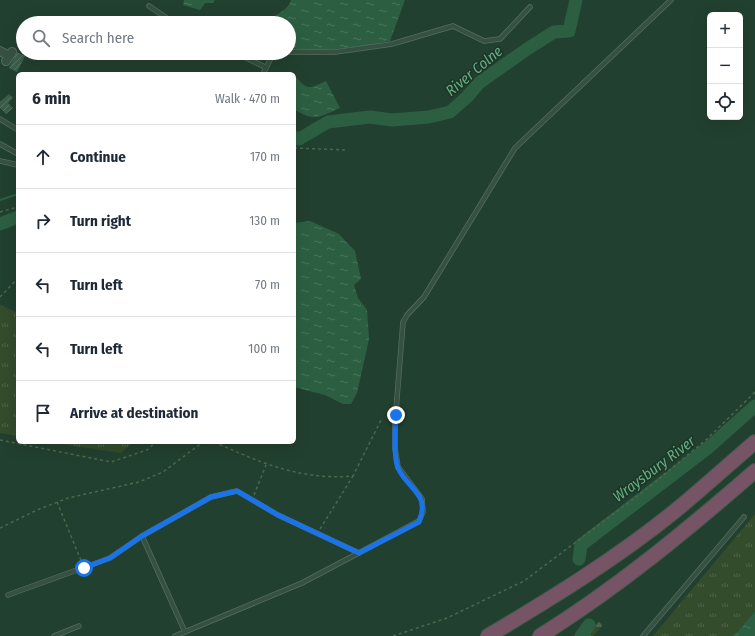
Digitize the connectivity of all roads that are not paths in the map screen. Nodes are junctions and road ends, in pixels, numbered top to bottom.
1 (671, 0) edge
2 (149, 6) dead end
3 (530, 7) dead end
4 (164, 16) edge
5 (0, 51) edge
6 (296, 52) edge
7 (9, 56) dead end
8 (250, 60) edge
9 (270, 60) edge
10 (265, 67) junction
11 (264, 72) edge
12 (0, 119) edge
13 (16, 129) edge
14 (0, 144) edge
15 (16, 153) edge
16 (0, 161) edge
17 (16, 165) edge
18 (755, 442) edge
19 (755, 471) edge
20 (744, 517) dead end
21 (142, 536) junction
22 (359, 553) junction
23 (8, 595) dead end
24 (79, 626) dead end
25 (185, 632) junction
26 (54, 636) edge
27 (175, 636) edge
28 (488, 636) edge
29 (540, 636) edge
30 (643, 636) edge

1 - 22 lane
2 - 4 lane
3 - 6 lane
5 - 7 street
8 - 10 lane
9 - 10 lane
10 - 11 lane
12 - 13 lane
14 - 15 lane
16 - 17 lane
18 - 28 highway
19 - 29 highway
20 - 30 lane
21 - 22 lane
21 - 23 lane
21 - 25 lane
22 - 25 lane
24 - 26 lane
25 - 27 lane

